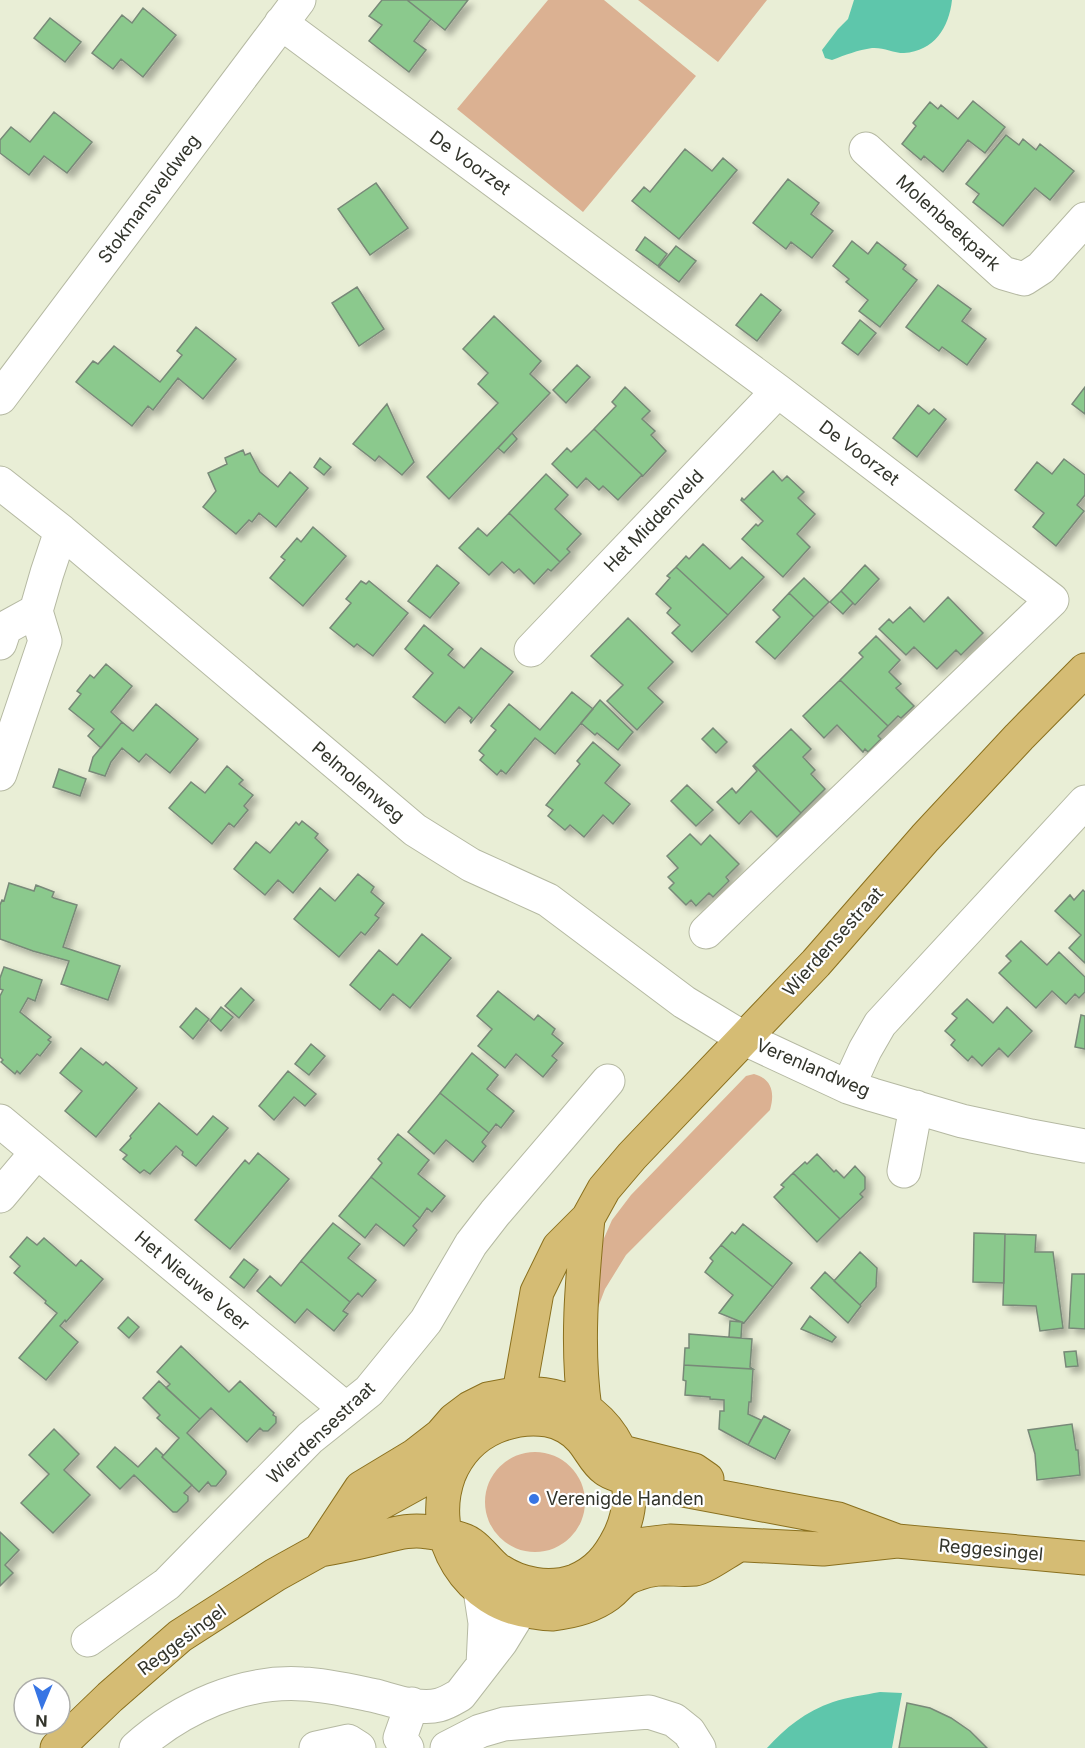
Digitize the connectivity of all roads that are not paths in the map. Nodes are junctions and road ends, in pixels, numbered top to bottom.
1 (290, 11) edge
2 (866, 149) dead end
3 (1085, 219) edge
4 (778, 391) junction
5 (0, 398) edge
6 (0, 483) edge
7 (62, 531) junction
8 (36, 611) junction
9 (0, 643) edge
10 (531, 650) dead end
11 (1085, 670) edge
12 (0, 774) edge
13 (1085, 801) edge
14 (706, 932) dead end
15 (745, 1039) junction
16 (608, 1081) dead end
17 (849, 1087) junction
18 (916, 1107) junction
19 (0, 1121) edge
20 (1085, 1146) edge
21 (37, 1152) junction
22 (904, 1171) dead end
23 (0, 1196) edge
24 (588, 1218) junction
25 (506, 1404) junction
26 (346, 1409) junction
27 (585, 1409) junction
28 (448, 1448) junction
29 (626, 1466) junction
30 (897, 1541) junction
31 (449, 1546) junction
32 (320, 1550) junction
33 (1085, 1558) edge
34 (619, 1563) junction
35 (480, 1590) junction
36 (528, 1598) junction
37 (88, 1640) dead end
38 (483, 1665) junction
39 (412, 1704) junction
40 (404, 1743) edge
41 (57, 1748) edge
42 (136, 1748) edge
43 (316, 1748) edge
44 (359, 1748) edge
45 (369, 1748) edge
46 (447, 1748) edge
47 (699, 1748) edge

1 - 4 street, De Voorzet
1 - 5 street, Stokmansveldweg
2 - 3 street, Molenbeekpark
4 - 10 street, Het Middenveld
4 - 14 street, De Voorzet
6 - 7 street, Pelmolenweg
7 - 8 street
7 - 15 street, Pelmolenweg
8 - 9 street
8 - 12 street
11 - 15 main road, Wierdensestraat
13 - 17 street
15 - 17 street, Verenlandweg
15 - 24 main road, Wierdensestraat
16 - 26 street, Wierdensestraat
17 - 18 street, Verenlandweg
18 - 20 street, Verenlandweg
18 - 22 street
19 - 21 street, Het Nieuwe Veer
21 - 23 street
21 - 26 street, Het Nieuwe Veer
24 - 25 main road, Wierdensestraat
24 - 27 main road, Wierdensestraat
25 - 27 main road
25 - 28 main road
25 - 29 main road, Reggesingel
26 - 37 street, Wierdensestraat
27 - 29 main road
28 - 31 main road
28 - 32 main road, Reggesingel
29 - 30 main road, Reggesingel
29 - 34 main road
30 - 33 main road, Reggesingel
30 - 34 main road, Reggesingel
31 - 32 main road, Reggesingel
31 - 35 main road
31 - 36 main road, Reggesingel
32 - 41 main road, Reggesingel
34 - 36 main road
35 - 36 main road
35 - 38 street
36 - 38 street
38 - 39 street
39 - 40 street
39 - 42 street
40 - 45 street
43 - 44 street
46 - 47 street

